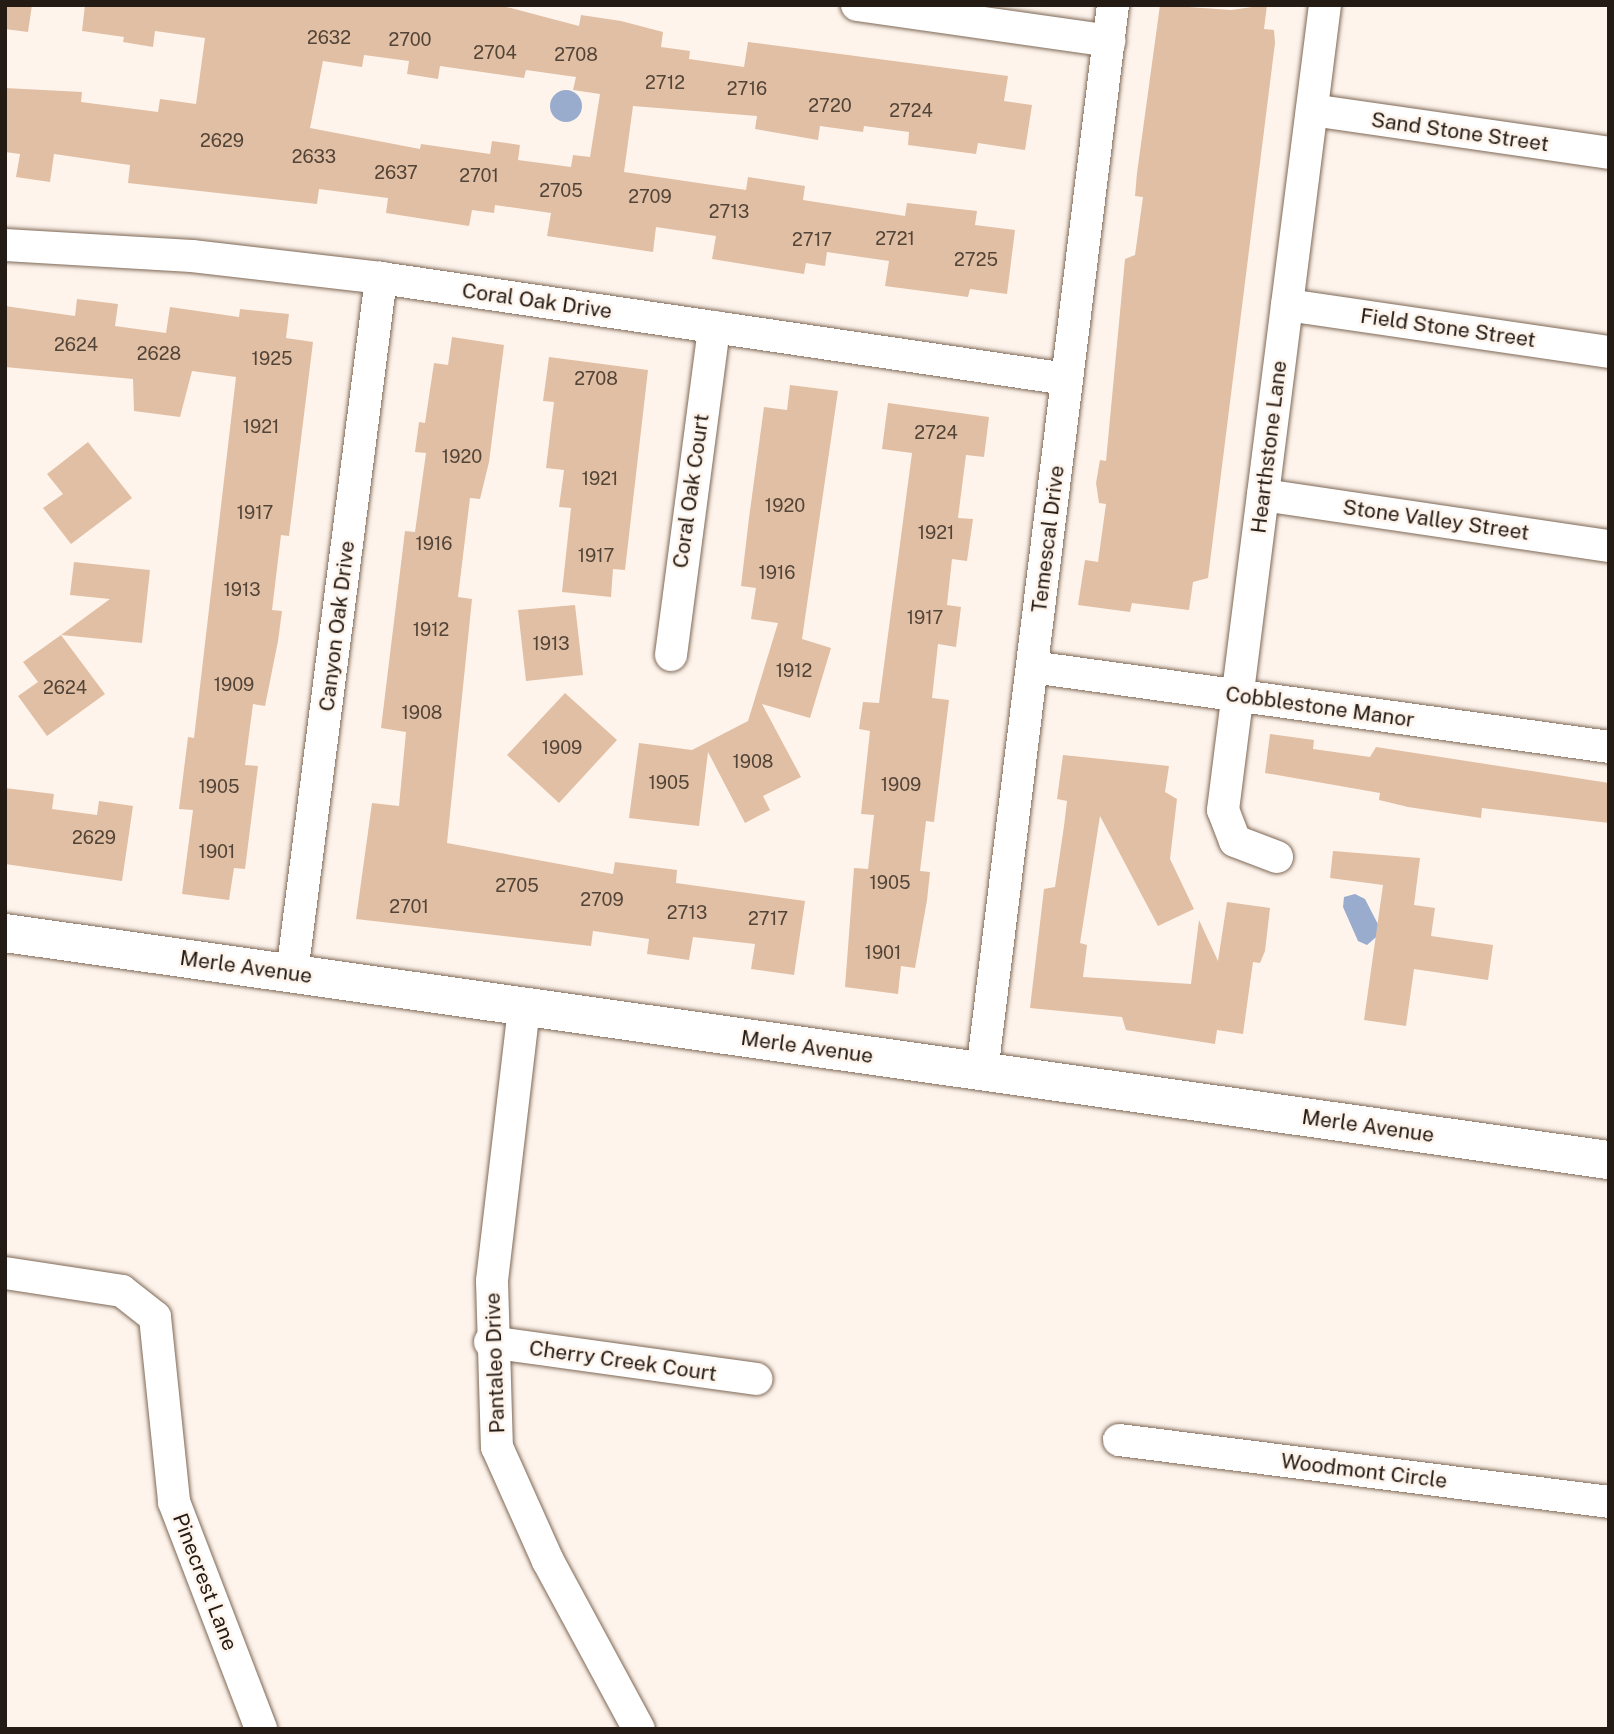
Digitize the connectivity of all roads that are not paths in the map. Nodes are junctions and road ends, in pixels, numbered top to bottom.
1 (857, 5) edge
2 (1113, 5) edge
3 (1325, 5) edge
4 (1109, 41) junction
5 (1312, 110) junction
6 (1609, 153) edge
7 (5, 245) edge
8 (381, 278) junction
9 (1287, 305) junction
10 (714, 327) junction
11 (1609, 352) edge
12 (1067, 379) junction
13 (1263, 495) junction
14 (1609, 546) edge
15 (671, 655) dead end
16 (1032, 667) junction
17 (1237, 695) junction
18 (1609, 747) edge
19 (1277, 857) dead end
20 (5, 933) edge
21 (292, 973) junction
22 (524, 1008) junction
23 (982, 1072) junction
24 (1609, 1160) edge
25 (5, 1273) edge
26 (490, 1342) junction
27 (756, 1379) dead end
28 (1119, 1440) dead end
29 (1609, 1502) edge
30 (261, 1729) edge
31 (639, 1729) edge

1 - 4 street
2 - 4 street, Temescal Drive
3 - 5 street, Hearthstone Lane
4 - 12 street, Temescal Drive
5 - 6 street, Sand Stone Street
5 - 9 street, Hearthstone Lane
7 - 8 street, Coral Oak Drive
8 - 10 street, Coral Oak Drive
8 - 21 street, Canyon Oak Drive
9 - 11 street, Field Stone Street
9 - 13 street, Hearthstone Lane
10 - 12 street, Coral Oak Drive
10 - 15 street, Coral Oak Court
12 - 16 street, Temescal Drive
13 - 14 street, Stone Valley Street
13 - 17 street, Hearthstone Lane
16 - 17 street, Cobblestone Manor
16 - 23 street, Temescal Drive
17 - 18 street, Cobblestone Manor
17 - 19 street, Hearthstone Lane
20 - 21 street, Merle Avenue
21 - 22 street, Merle Avenue
22 - 23 street, Merle Avenue
22 - 26 street, Pantaleo Drive
23 - 24 street, Merle Avenue
25 - 30 street, Pinecrest Lane
26 - 27 street, Cherry Creek Court
26 - 31 street, Pantaleo Drive
28 - 29 street, Woodmont Circle

